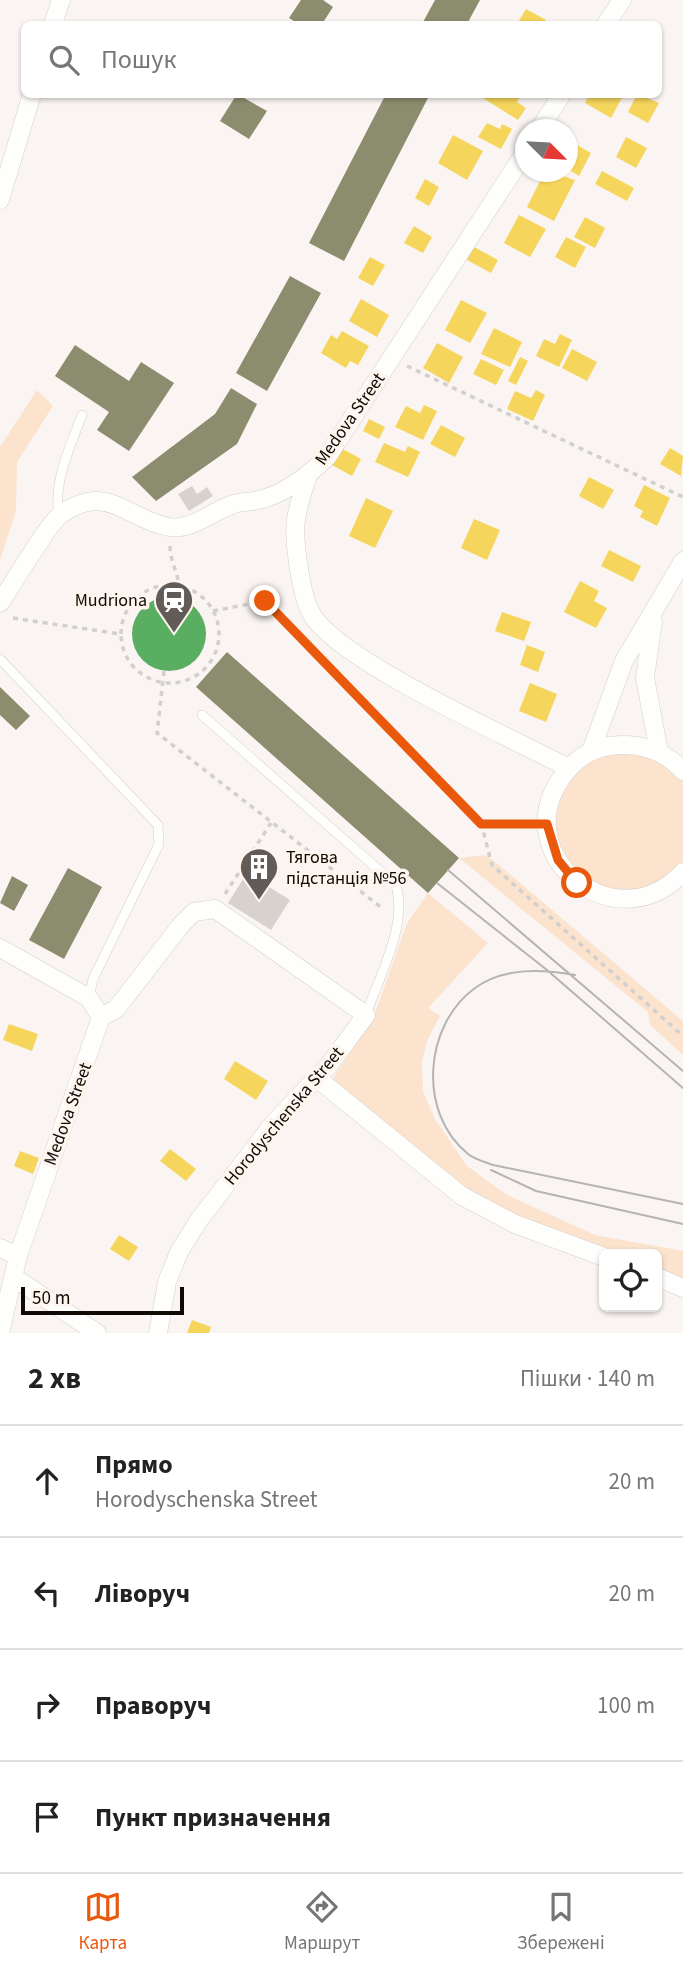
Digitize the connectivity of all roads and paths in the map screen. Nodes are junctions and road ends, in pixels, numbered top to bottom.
1 (61, 0) edge
2 (622, 0) edge
3 (54, 21) edge
4 (609, 21) edge
5 (31, 98) edge
6 (559, 98) edge
7 (546, 119) edge
8 (515, 168) edge
9 (0, 200) edge
10 (393, 359) junction
11 (82, 415) dead end
12 (306, 478) junction
13 (683, 497) edge
14 (59, 516) junction
15 (170, 556) dead end
16 (683, 561) edge
17 (181, 586) junction
18 (178, 597) dead end
19 (0, 603) edge
20 (213, 611) junction
21 (654, 615) junction
22 (25, 619) dead end
23 (120, 634) junction
24 (0, 659) edge
25 (164, 671) dead end
26 (163, 683) junction
27 (202, 715) dead end
28 (591, 751) junction
29 (659, 752) junction
30 (569, 768) junction
31 (683, 771) edge
32 (271, 823) junction
33 (481, 824) junction
34 (547, 824) junction
35 (683, 872) edge
36 (215, 909) junction
37 (398, 920) junction
38 (0, 948) edge
39 (89, 998) junction
40 (366, 1015) junction
41 (101, 1017) junction
42 (683, 1036) edge
43 (318, 1079) junction
44 (0, 1248) edge
45 (18, 1255) junction
46 (599, 1255) edge
47 (15, 1278) junction
48 (662, 1279) edge
49 (683, 1288) edge
50 (0, 1333) edge
51 (97, 1333) edge
52 (158, 1333) edge

1 - 3 street
2 - 4 street
5 - 9 street
6 - 7 street
8 - 10 street, Medova Street
10 - 12 street, Medova Street
10 - 13 path
11 - 14 lane
12 - 14 street, Medova Street
12 - 30 street
14 - 19 street
15 - 17 path
16 - 21 street
17 - 18 path
17 - 20 path
17 - 23 path
20 - 26 path
20 - 33 path
21 - 28 street
21 - 29 street
22 - 23 path
23 - 26 path
24 - 39 lane
25 - 26 path
26 - 32 path
27 - 37 lane
28 - 29 street
28 - 30 street
29 - 31 street
30 - 34 street
32 - 36 path
32 - 37 path
33 - 34 path
33 - 42 path
34 - 35 street
36 - 40 street
36 - 41 street
37 - 40 lane
38 - 39 street
39 - 41 street
40 - 43 street, Horodyschenska Street
41 - 45 street, Medova Street
43 - 46 street
43 - 52 street, Horodyschenska Street
44 - 45 street
45 - 47 street, Medova Street
47 - 50 street, Medova Street
47 - 51 street
48 - 49 street

